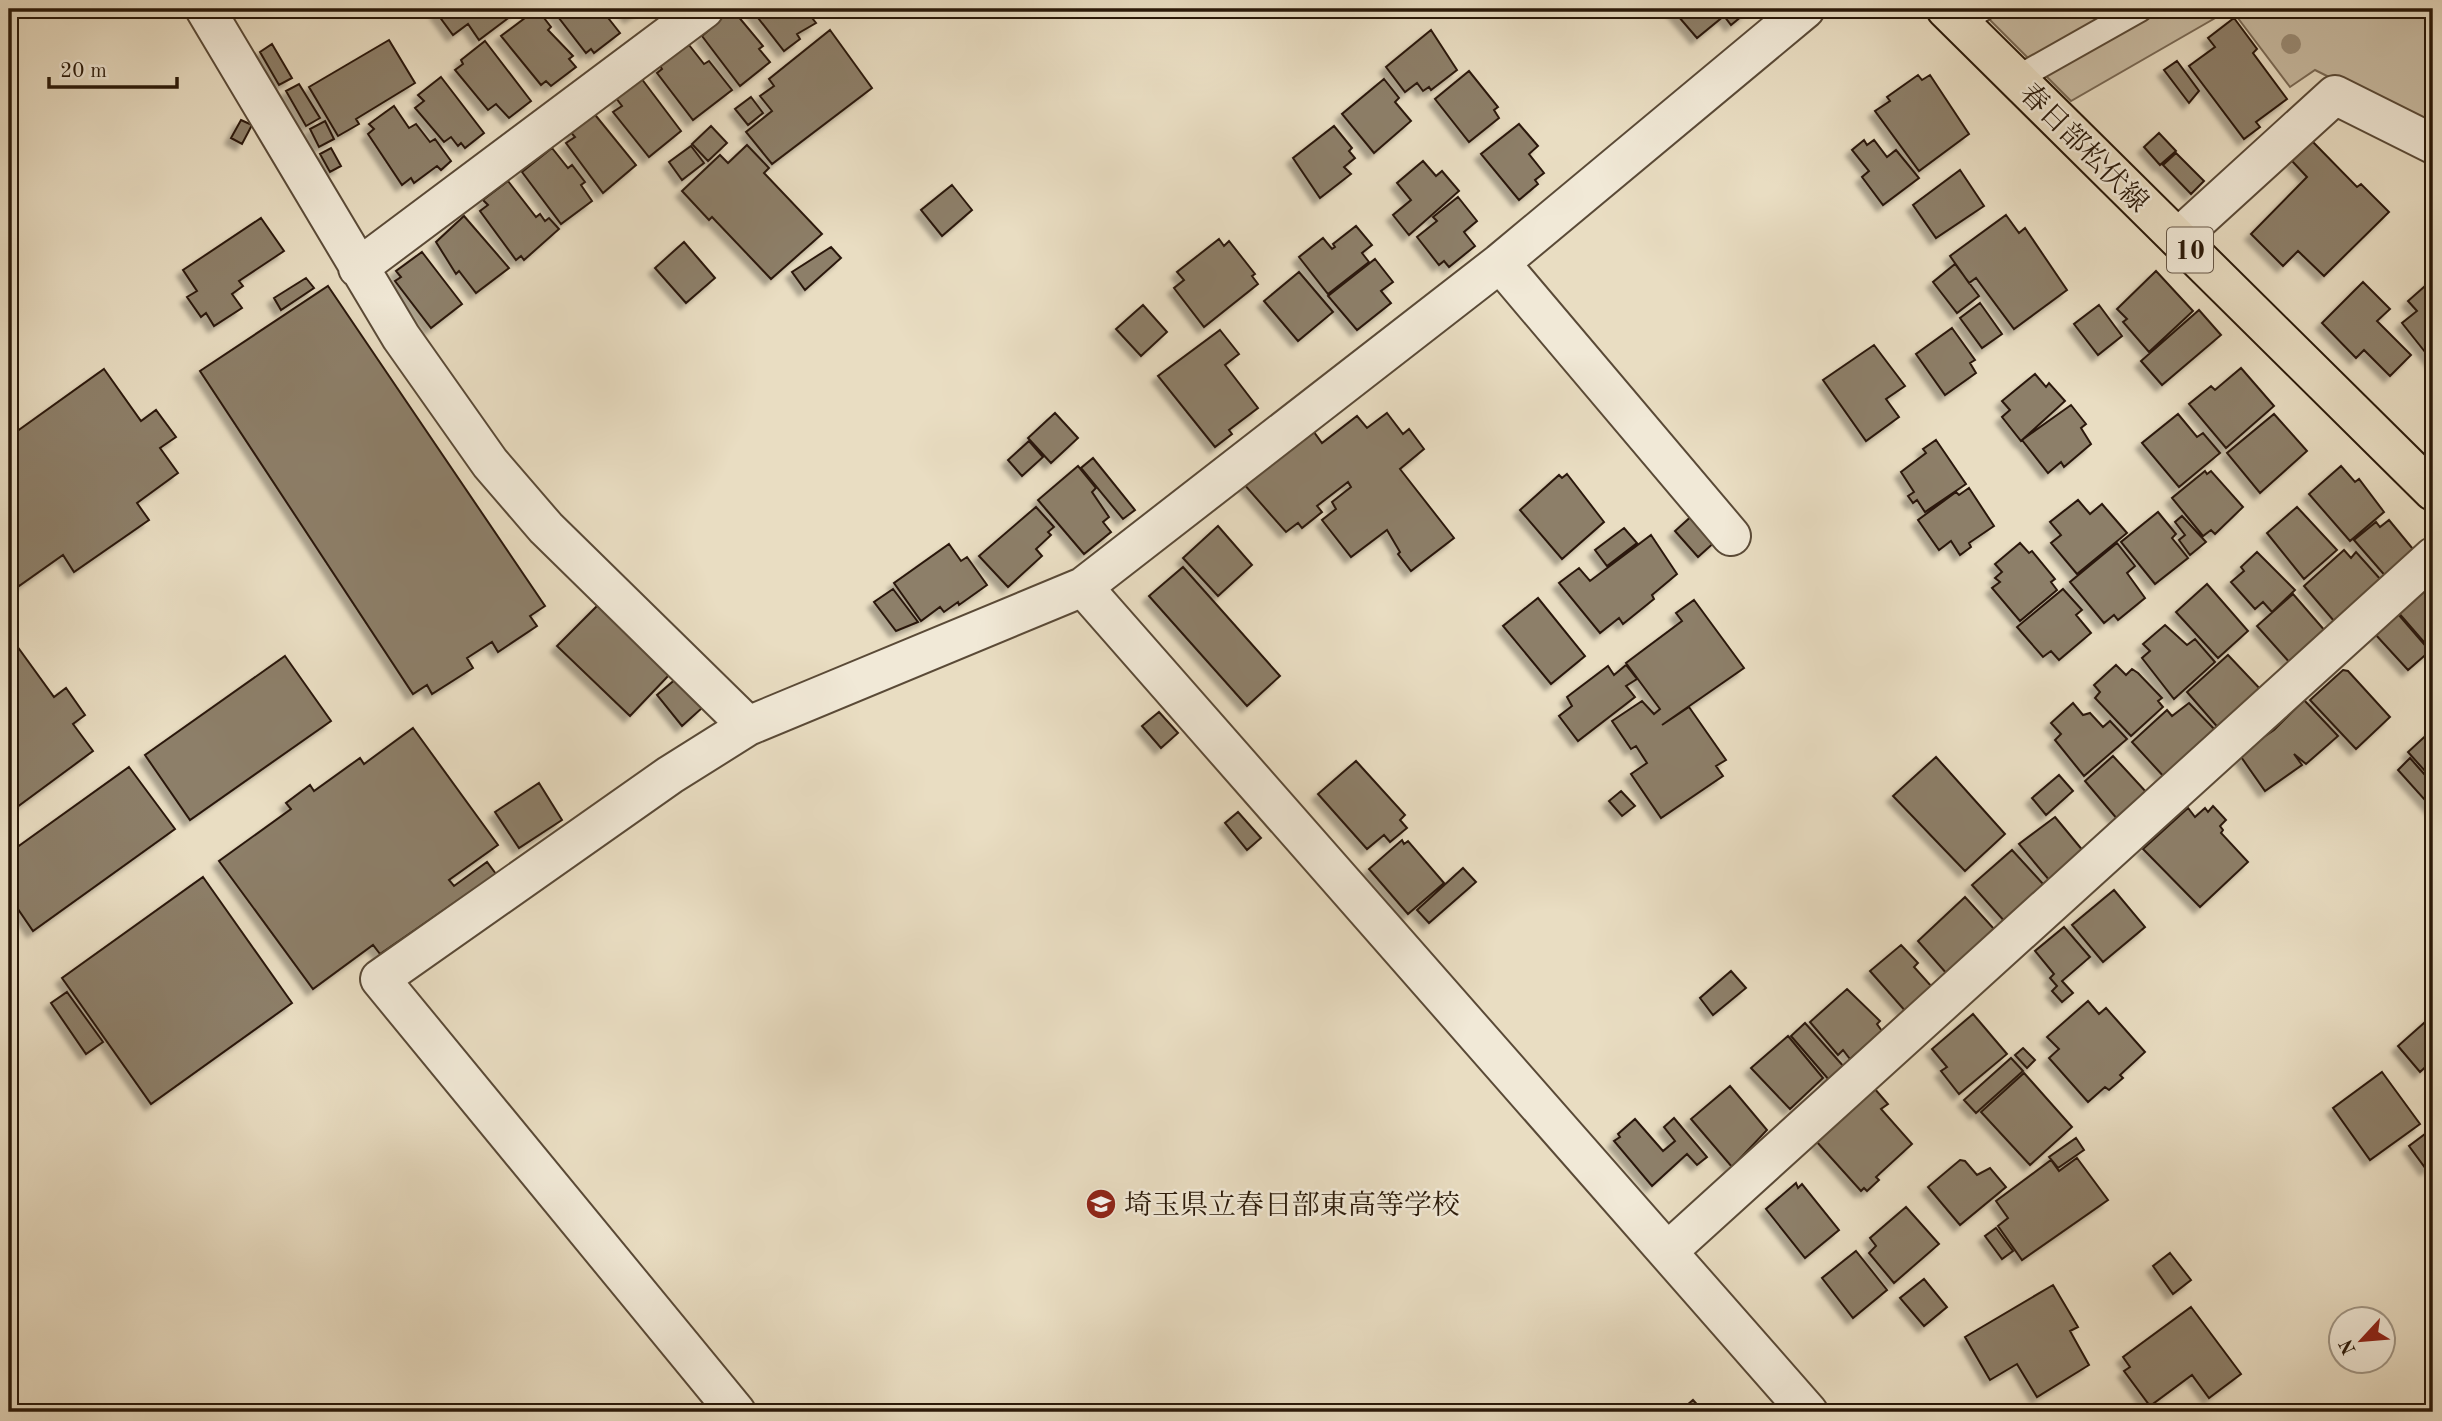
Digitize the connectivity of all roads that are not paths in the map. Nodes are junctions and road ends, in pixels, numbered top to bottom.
1 (205, 9) edge
2 (704, 9) edge
3 (1805, 9) edge
4 (2140, 9) edge
5 (1963, 13) edge
6 (2016, 79) junction
7 (2433, 144) edge
8 (2178, 238) junction
9 (1500, 263) junction
10 (358, 268) junction
11 (2433, 491) edge
12 (1731, 536) dead end
13 (2433, 556) edge
14 (1083, 587) junction
15 (748, 726) junction
16 (1668, 1251) junction
17 (736, 1412) edge
18 (1808, 1412) edge

1 - 10 street
2 - 10 street
3 - 9 street
4 - 6 lane
5 - 6 main road, 春日部松伏線 / 10
6 - 8 main road, 春日部松伏線 / 10
7 - 8 street
8 - 11 main road, 春日部松伏線 / 10
9 - 12 street
9 - 14 street
10 - 15 street
13 - 16 street
14 - 15 street
14 - 16 street
15 - 17 street
16 - 18 street

